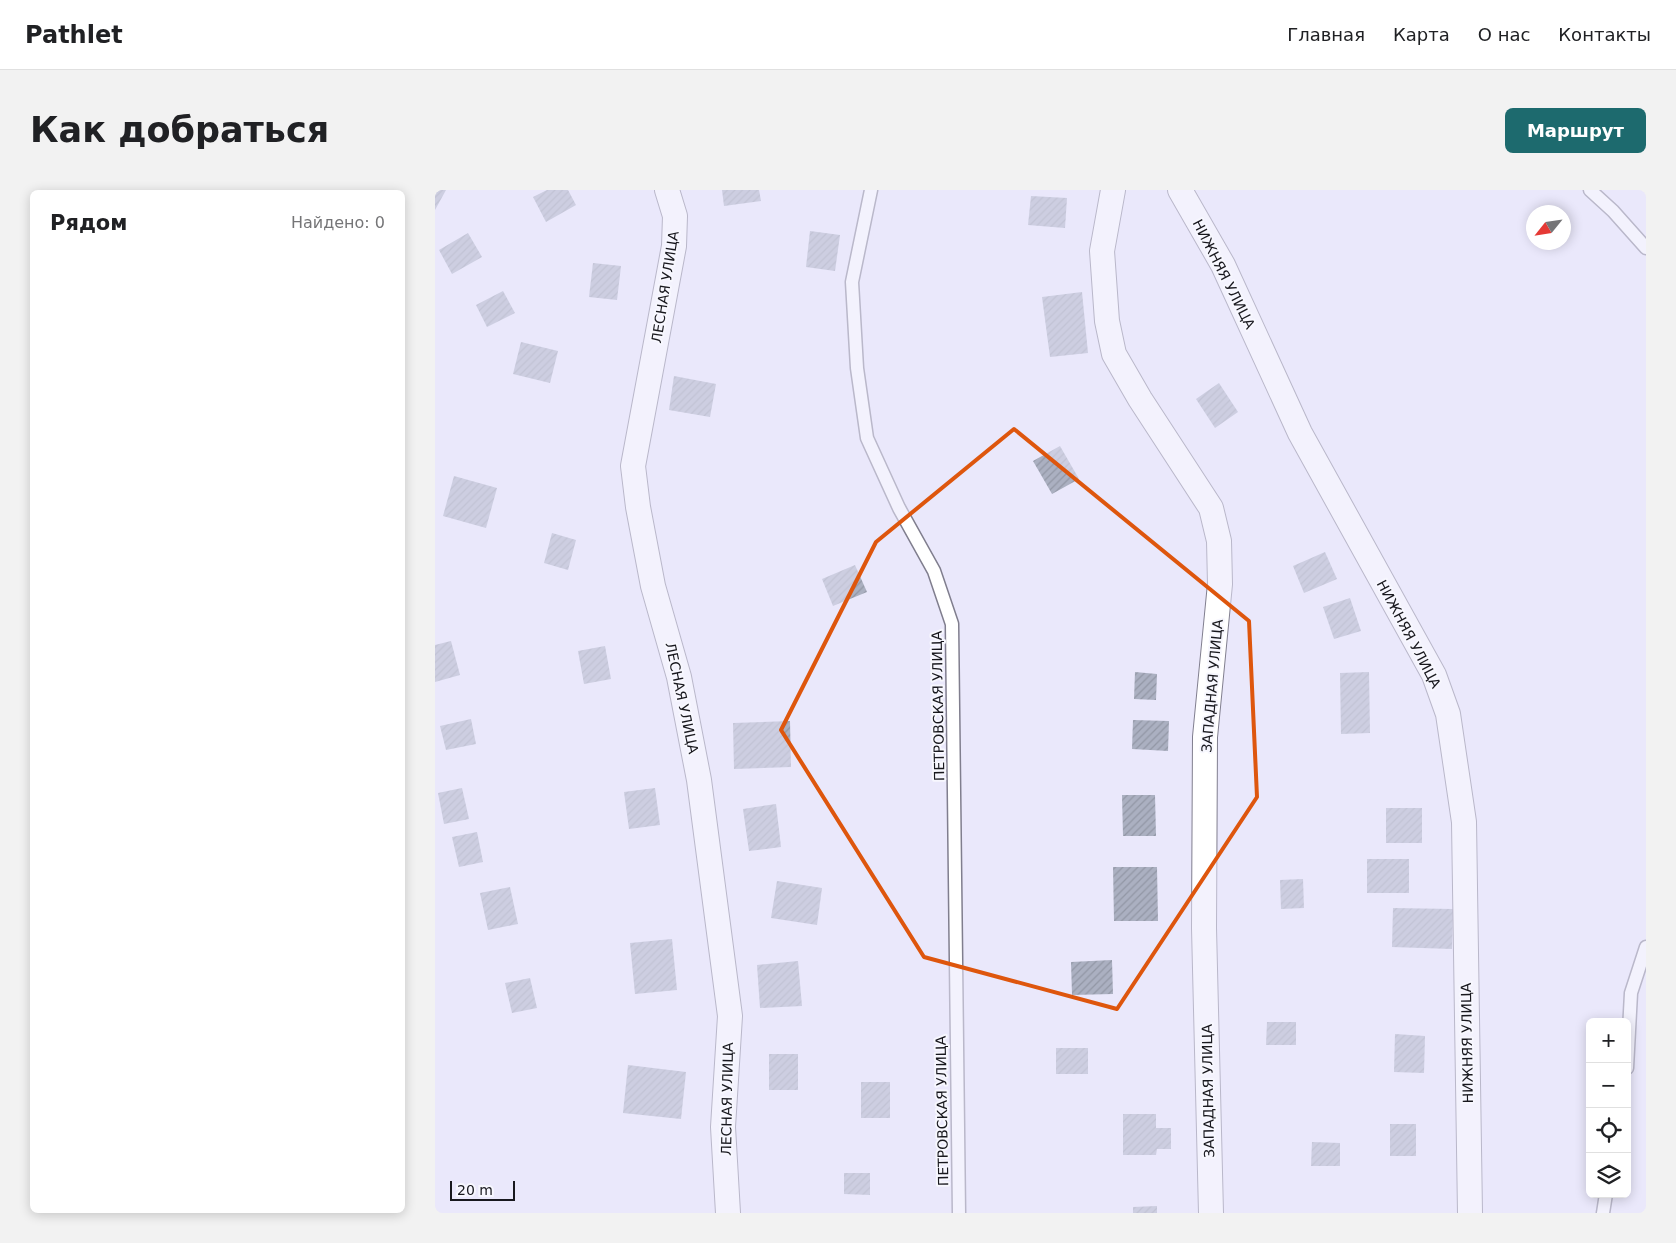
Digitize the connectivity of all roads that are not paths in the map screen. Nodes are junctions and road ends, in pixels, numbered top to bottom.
1 (667, 190) edge
2 (871, 190) edge
3 (1113, 190) edge
4 (1180, 190) edge
5 (1589, 190) edge
6 (1646, 248) edge
7 (1646, 947) edge
8 (1627, 1063) edge
9 (1605, 1198) edge
10 (728, 1213) edge
11 (959, 1213) edge
12 (1211, 1213) edge
13 (1470, 1213) edge
14 (1603, 1213) edge

1 - 10 street, ЛЕСНАЯ УЛИЦА
2 - 11 lane, ПЕТРОВСКАЯ УЛИЦА
3 - 12 street, ЗАПАДНАЯ УЛИЦА
4 - 13 street, НИЖНЯЯ УЛИЦА
5 - 6 lane
7 - 8 lane
9 - 14 lane

